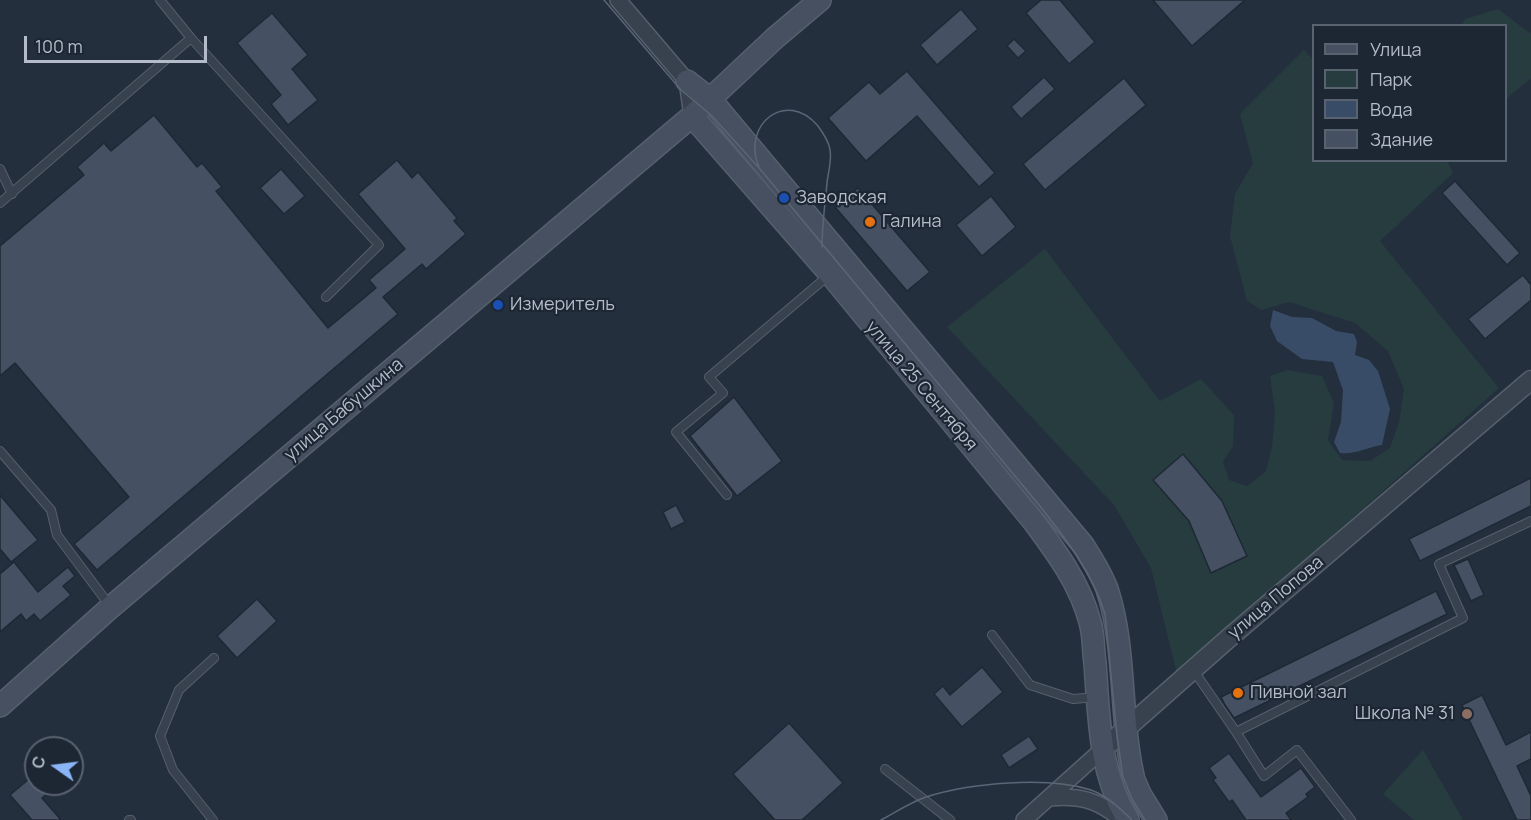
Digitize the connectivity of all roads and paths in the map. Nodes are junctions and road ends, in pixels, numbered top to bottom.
1 (160, 0) edge
2 (618, 0) edge
3 (820, 0) edge
4 (191, 38) junction
5 (687, 81) junction
6 (710, 99) junction
7 (692, 116) junction
8 (0, 169) edge
9 (12, 194) junction
10 (0, 203) edge
11 (830, 274) junction
12 (326, 297) dead end
13 (1531, 380) edge
14 (0, 451) edge
15 (728, 495) dead end
16 (1531, 521) edge
17 (111, 608) junction
18 (992, 635) dead end
19 (214, 658) dead end
20 (1193, 669) junction
21 (1098, 697) junction
22 (0, 706) edge
23 (1127, 728) junction
24 (1236, 732) junction
25 (1102, 749) junction
26 (885, 769) dead end
27 (1049, 798) junction
28 (213, 820) edge
29 (950, 820) edge
30 (1024, 820) edge
31 (1122, 820) edge
32 (1128, 820) edge
33 (1156, 820) edge
34 (1351, 820) edge

1 - 4 lane
2 - 5 street
3 - 6 main road, улица Бабушкина
4 - 9 lane
4 - 12 lane
5 - 6 main road
5 - 7 street
6 - 7 main road, улица Бабушкина
6 - 23 main road
7 - 11 main road, улица 25 Сентября
7 - 17 main road, улица Бабушкина
8 - 9 lane
9 - 10 lane
11 - 15 lane
11 - 21 main road, улица 25 Сентября
13 - 20 street, улица Попова
14 - 17 lane
16 - 24 lane
17 - 22 main road, улица Бабушкина
18 - 21 lane
19 - 28 lane
20 - 23 street, улица Попова
20 - 24 lane
21 - 25 main road, улица 25 Сентября
23 - 25 street, улица Попова
23 - 33 main road
24 - 34 lane
25 - 27 street, улица Попова
25 - 32 main road, улица 25 Сентября
26 - 29 lane
27 - 30 street, улица Попова
27 - 31 street

